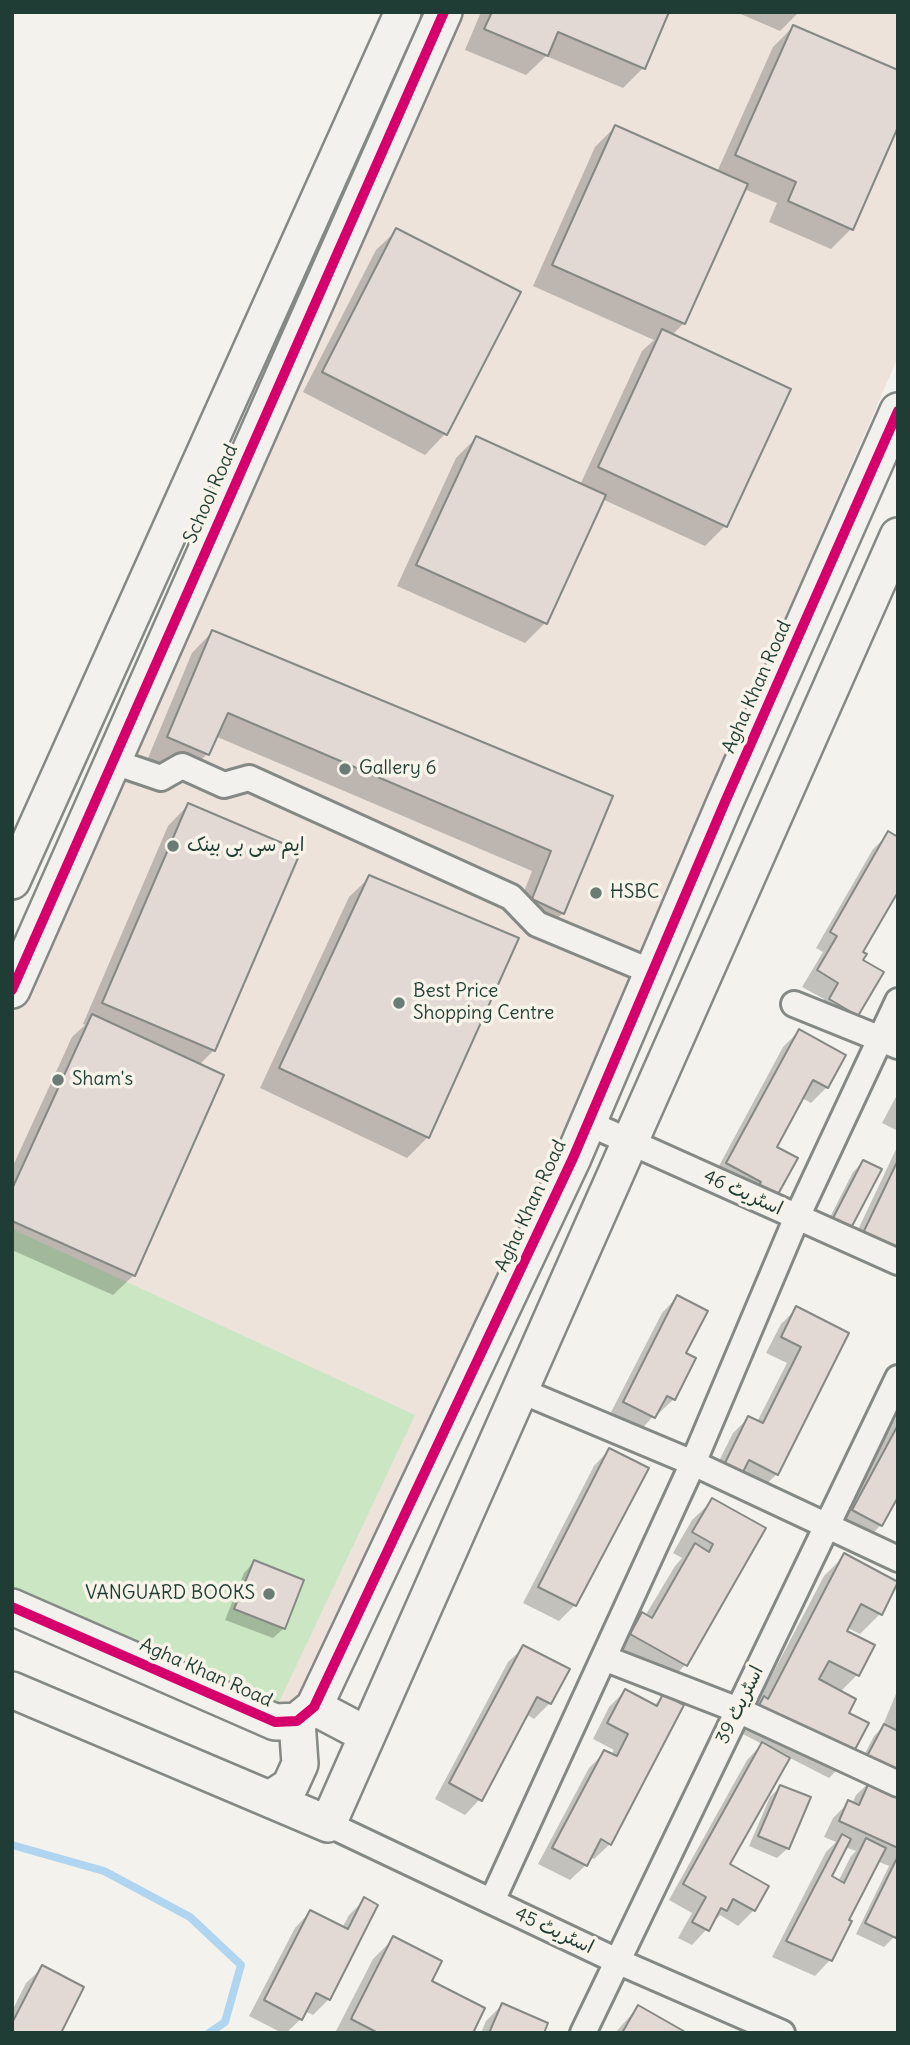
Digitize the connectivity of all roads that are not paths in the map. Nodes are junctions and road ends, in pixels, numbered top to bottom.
1 (403, 12) edge
2 (441, 13) edge
3 (251, 351) junction
4 (287, 367) junction
5 (898, 411) edge
6 (898, 536) edge
7 (114, 762) junction
8 (22, 835) edge
9 (70, 859) junction
10 (12, 881) edge
11 (12, 898) edge
12 (46, 913) junction
13 (652, 972) junction
14 (12, 990) edge
15 (898, 1001) edge
16 (794, 1004) dead end
17 (889, 1042) edge
18 (588, 1124) junction
19 (629, 1141) junction
20 (797, 1217) junction
21 (898, 1262) edge
22 (898, 1378) edge
23 (519, 1390) junction
24 (452, 1415) junction
25 (498, 1438) junction
26 (693, 1464) junction
27 (826, 1527) junction
28 (898, 1559) edge
29 (12, 1607) edge
30 (604, 1658) junction
31 (12, 1690) edge
32 (738, 1710) junction
33 (305, 1714) junction
34 (367, 1735) junction
35 (898, 1784) edge
36 (270, 1799) junction
37 (328, 1824) junction
38 (492, 1901) junction
39 (617, 1961) junction
40 (583, 2033) edge
41 (782, 2033) edge

1 - 3 street, School Road
2 - 4 street, School Road
3 - 4 street
3 - 8 street, School Road
4 - 7 street, School Road
5 - 13 street, Agha Khan Road
6 - 19 street
7 - 9 street, School Road
7 - 13 street
8 - 9 street
8 - 10 street, School Road
9 - 12 street, School Road
11 - 12 street
12 - 14 street, School Road
13 - 18 street, Agha Khan Road
15 - 17 street
16 - 17 street
17 - 20 street
18 - 19 street, اسٹریٹ 46
18 - 24 street, Agha Khan Road
19 - 20 street, اسٹریٹ 46
19 - 23 street
20 - 21 street, اسٹریٹ 46
20 - 26 street
22 - 27 street, اسٹریٹ 39
23 - 25 street
23 - 26 street
24 - 25 street
24 - 33 street, Agha Khan Road
25 - 34 street
26 - 27 street
26 - 30 street
27 - 28 street
27 - 32 street, اسٹریٹ 39
29 - 33 street, Agha Khan Road
30 - 32 street
30 - 38 street
31 - 36 street
32 - 35 street
32 - 39 street, اسٹریٹ 39
33 - 34 street
33 - 36 street
34 - 37 street
36 - 37 street
37 - 38 street, اسٹریٹ 45
38 - 39 street, اسٹریٹ 45
39 - 40 street, اسٹریٹ 39
39 - 41 street, اسٹریٹ 45

